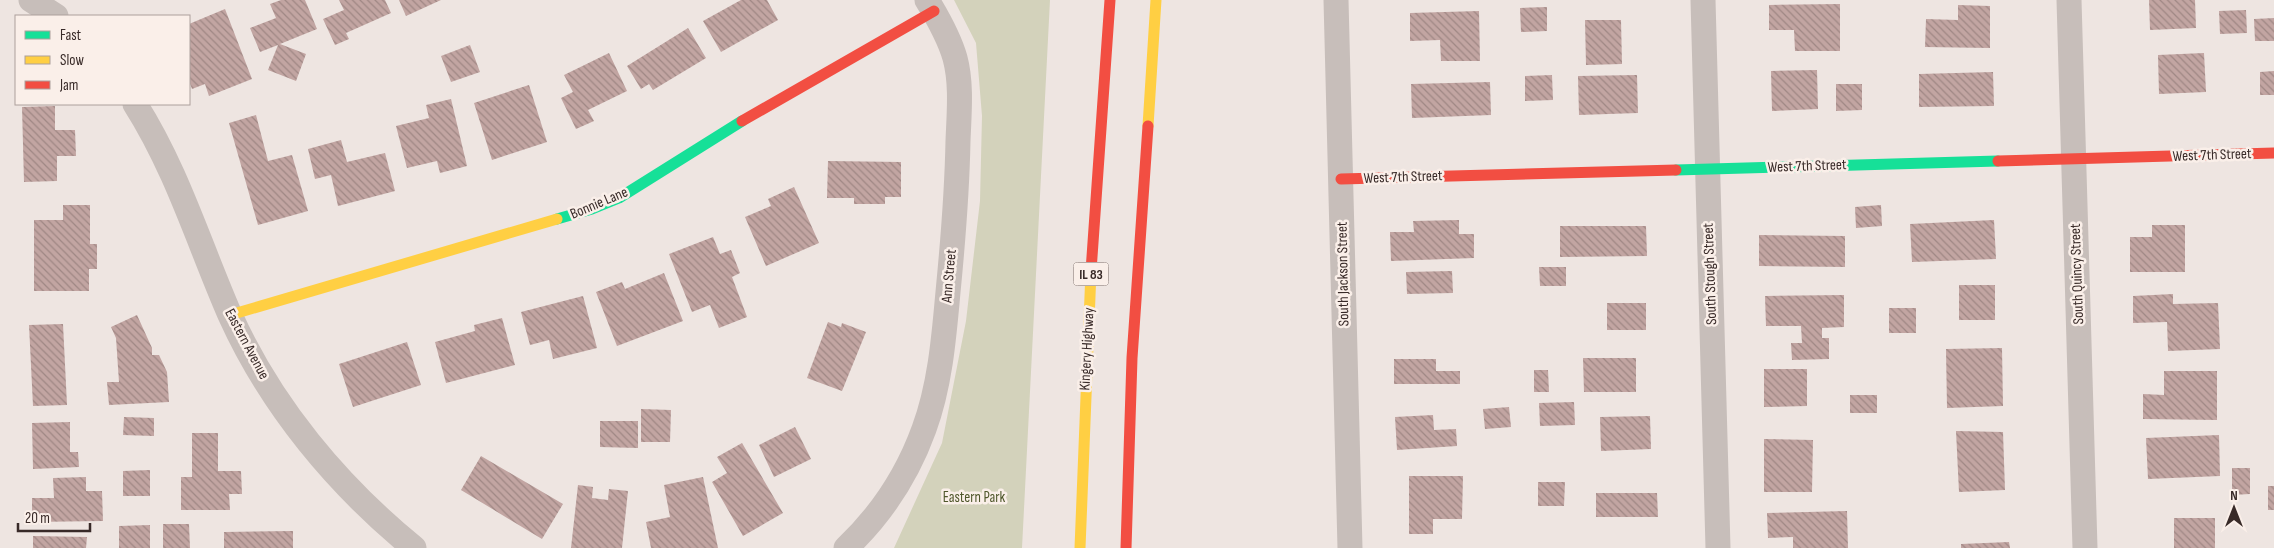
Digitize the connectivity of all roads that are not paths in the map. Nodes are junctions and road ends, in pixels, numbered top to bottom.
1 (31, 0) edge
2 (1110, 0) edge
3 (1156, 0) edge
4 (1336, 0) edge
5 (1702, 0) edge
6 (2069, 0) edge
7 (930, 6) edge
8 (54, 15) edge
9 (136, 105) edge
10 (2274, 153) edge
11 (2074, 159) junction
12 (1707, 169) junction
13 (1341, 179) junction
14 (230, 314) junction
15 (852, 542) edge
16 (414, 548) edge
17 (1080, 548) edge
18 (1126, 548) edge
19 (1350, 548) edge
20 (1718, 548) edge
21 (2085, 548) edge

1 - 8 street
2 - 17 main road, Kingery Highway / IL 83
3 - 18 main road
4 - 13 street, South Jackson Street
5 - 12 street, South Stough Street
6 - 11 street, South Quincy Street
7 - 14 main road, Bonnie Lane
7 - 15 street, Ann Street
9 - 14 street, Eastern Avenue
10 - 11 main road, West 7th Street
11 - 12 main road, West 7th Street
11 - 21 street, South Quincy Street
12 - 13 main road, West 7th Street
12 - 20 street, South Stough Street
13 - 19 street, South Jackson Street
14 - 16 street, Eastern Avenue

